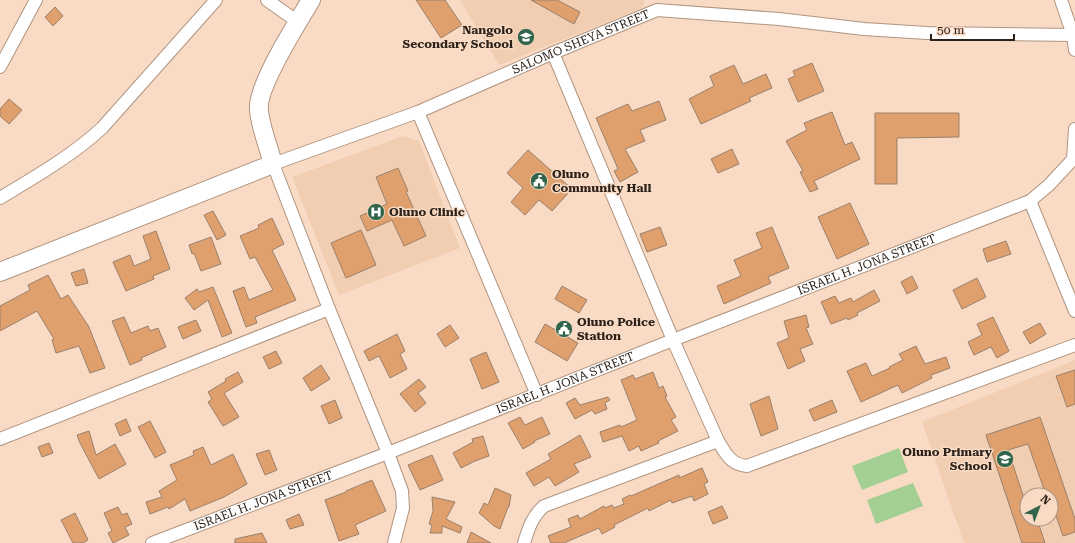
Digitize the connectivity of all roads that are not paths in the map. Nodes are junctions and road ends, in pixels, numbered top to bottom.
1 (36, 0) edge
2 (216, 0) edge
3 (266, 0) edge
4 (311, 0) edge
5 (1061, 0) edge
6 (658, 5) edge
7 (298, 22) junction
8 (1073, 35) junction
9 (1075, 50) edge
10 (553, 53) junction
11 (0, 67) edge
12 (418, 112) junction
13 (1075, 128) edge
14 (1074, 159) edge
15 (273, 164) junction
16 (0, 198) edge
17 (1030, 201) junction
18 (0, 272) edge
19 (329, 309) junction
20 (1075, 311) edge
21 (673, 340) junction
22 (1075, 345) edge
23 (537, 395) junction
24 (0, 439) edge
25 (718, 441) junction
26 (388, 453) junction
27 (152, 543) edge
28 (394, 543) edge
29 (524, 543) edge

1 - 11 street
2 - 16 street
3 - 7 street
4 - 7 street
5 - 8 street
6 - 8 street, SALOMO SHEYA STREET
6 - 10 street, SALOMO SHEYA STREET
7 - 15 street
8 - 9 street
10 - 12 street, SALOMO SHEYA STREET
10 - 21 street
12 - 15 street, SALOMO SHEYA STREET
12 - 23 street
13 - 14 street
14 - 17 street, ISRAEL H. JONA STREET
15 - 18 street
15 - 19 street
17 - 20 street
17 - 21 street, ISRAEL H. JONA STREET
19 - 24 street
19 - 26 street
21 - 23 street, ISRAEL H. JONA STREET
21 - 25 street
22 - 25 street
23 - 26 street, ISRAEL H. JONA STREET
25 - 29 street
26 - 27 street, ISRAEL H. JONA STREET
26 - 28 street

